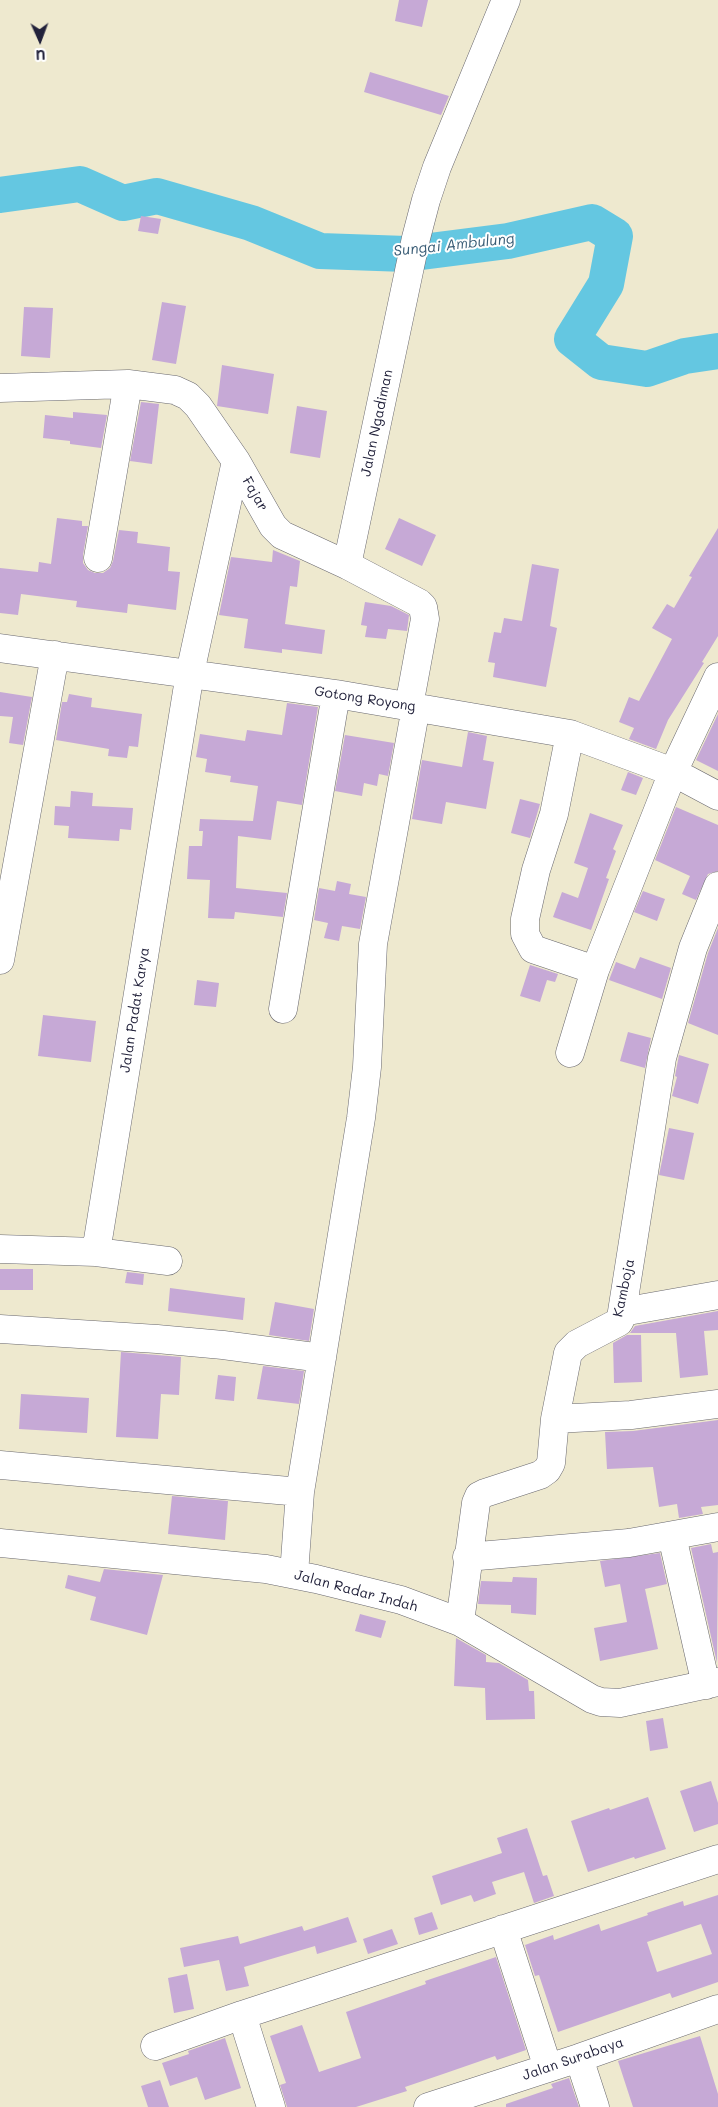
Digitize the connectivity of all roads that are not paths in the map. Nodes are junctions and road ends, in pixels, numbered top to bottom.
1 (506, 0) edge
2 (128, 384) junction
3 (0, 388) edge
4 (236, 461) junction
5 (98, 558) dead end
6 (347, 565) junction
7 (0, 648) edge
8 (55, 655) junction
9 (190, 673) junction
10 (718, 677) edge
11 (336, 694) junction
12 (413, 707) junction
13 (570, 734) junction
14 (673, 772) junction
15 (718, 796) edge
16 (718, 886) edge
17 (0, 960) edge
18 (595, 970) junction
19 (283, 1009) dead end
20 (570, 1053) dead end
21 (0, 1249) edge
22 (96, 1252) junction
23 (168, 1261) dead end
24 (718, 1296) edge
25 (622, 1312) junction
26 (0, 1329) edge
27 (322, 1358) junction
28 (718, 1404) edge
29 (555, 1419) junction
30 (0, 1465) edge
31 (300, 1492) junction
32 (718, 1527) edge
33 (672, 1536) junction
34 (0, 1543) edge
35 (467, 1557) junction
36 (294, 1574) junction
37 (460, 1622) junction
38 (715, 1683) edge
39 (718, 1859) edge
40 (503, 1929) junction
41 (717, 2012) edge
42 (242, 2015) junction
43 (155, 2046) dead end
44 (579, 2058) junction
45 (548, 2068) junction
46 (271, 2107) edge
47 (428, 2107) edge
48 (595, 2107) edge

1 - 6 street, Jalan Ngadiman
2 - 3 street, Fajar
2 - 4 street, Fajar
2 - 5 street
4 - 6 street, Fajar
4 - 9 street, Jalan Padat Karya
6 - 12 street, Fajar
7 - 8 street, Gotong Royong
8 - 9 street, Gotong Royong
8 - 17 street
9 - 11 street, Gotong Royong
9 - 22 street, Jalan Padat Karya
10 - 14 street
11 - 12 street, Gotong Royong
11 - 19 street
12 - 13 street, Gotong Royong
12 - 27 street
13 - 14 street, Gotong Royong
13 - 18 street
14 - 15 street, Gotong Royong
14 - 18 street
16 - 25 street, Kamboja
18 - 20 street
21 - 22 street
22 - 23 street
24 - 25 street
25 - 29 street, Kamboja
26 - 27 street
27 - 31 street
28 - 29 street
29 - 35 street, Kamboja
30 - 31 street
31 - 36 street
32 - 33 street
33 - 35 street
33 - 38 street
34 - 36 street, Jalan Radar Indah
35 - 37 street, Kamboja
36 - 37 street, Jalan Radar Indah
37 - 38 street, Jalan Radar Indah
39 - 40 street
40 - 42 street
40 - 45 street
41 - 44 street, Jalan Surabaya
42 - 43 street
42 - 46 street
44 - 45 street, Jalan Surabaya
44 - 48 street
45 - 47 street, Jalan Surabaya

